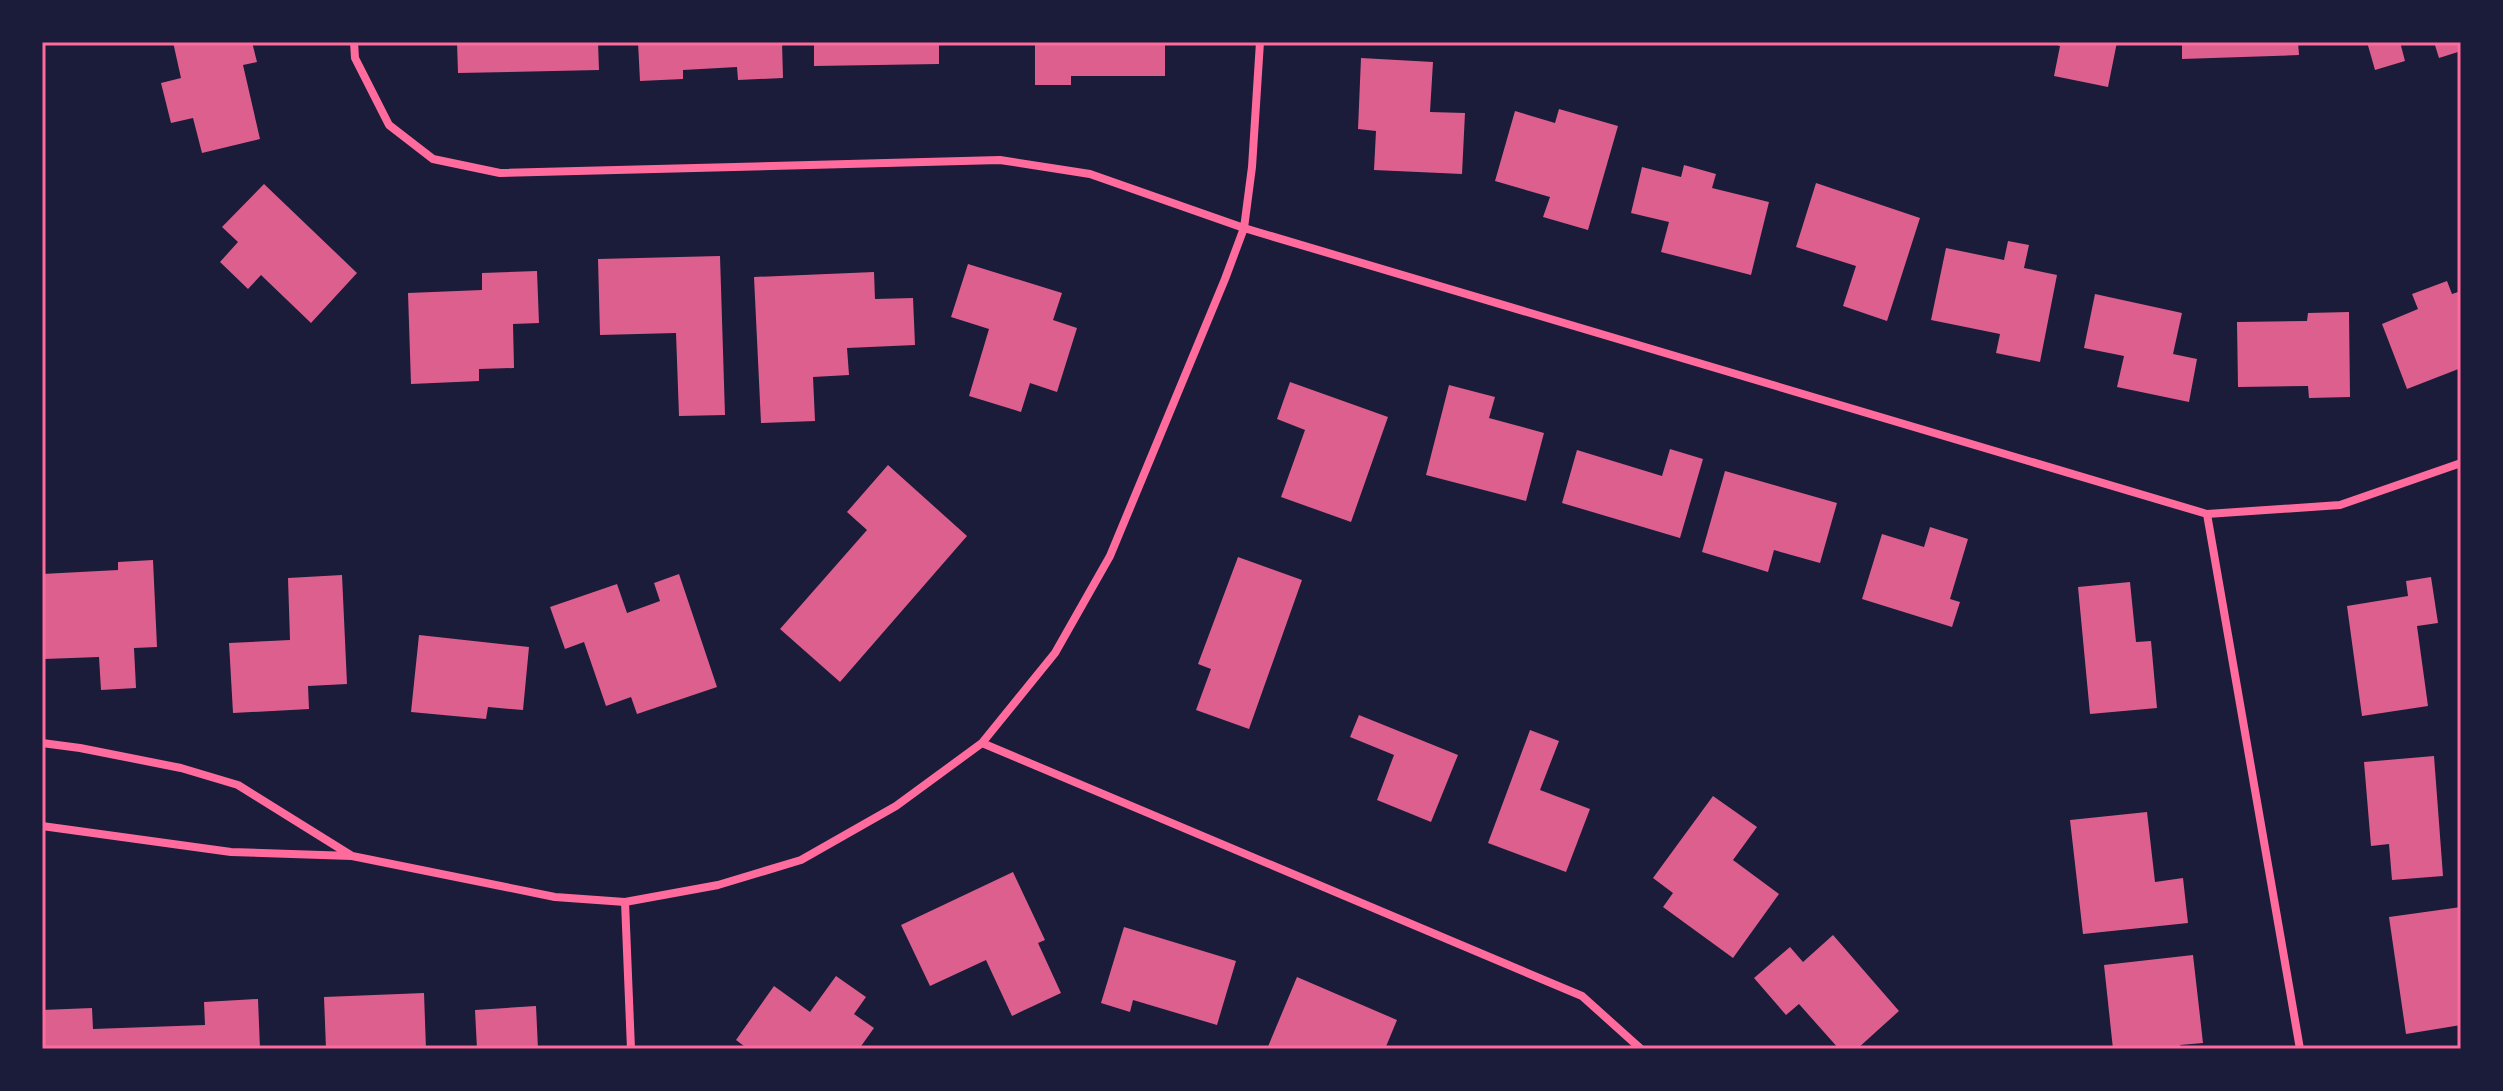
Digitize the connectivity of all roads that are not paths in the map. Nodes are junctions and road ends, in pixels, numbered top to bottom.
1 (354, 42) edge
2 (1260, 42) edge
3 (1244, 228) junction
4 (2461, 463) edge
5 (2207, 514) junction
6 (42, 743) edge
7 (982, 743) junction
8 (42, 826) edge
9 (352, 856) junction
10 (625, 902) junction
11 (631, 1049) edge
12 (1641, 1049) edge
13 (2300, 1049) edge

1 - 3 street
2 - 3 street
3 - 5 street
3 - 7 street
4 - 5 street
5 - 13 street
6 - 9 street
7 - 10 street
7 - 12 street
8 - 9 street
9 - 10 street
10 - 11 street

